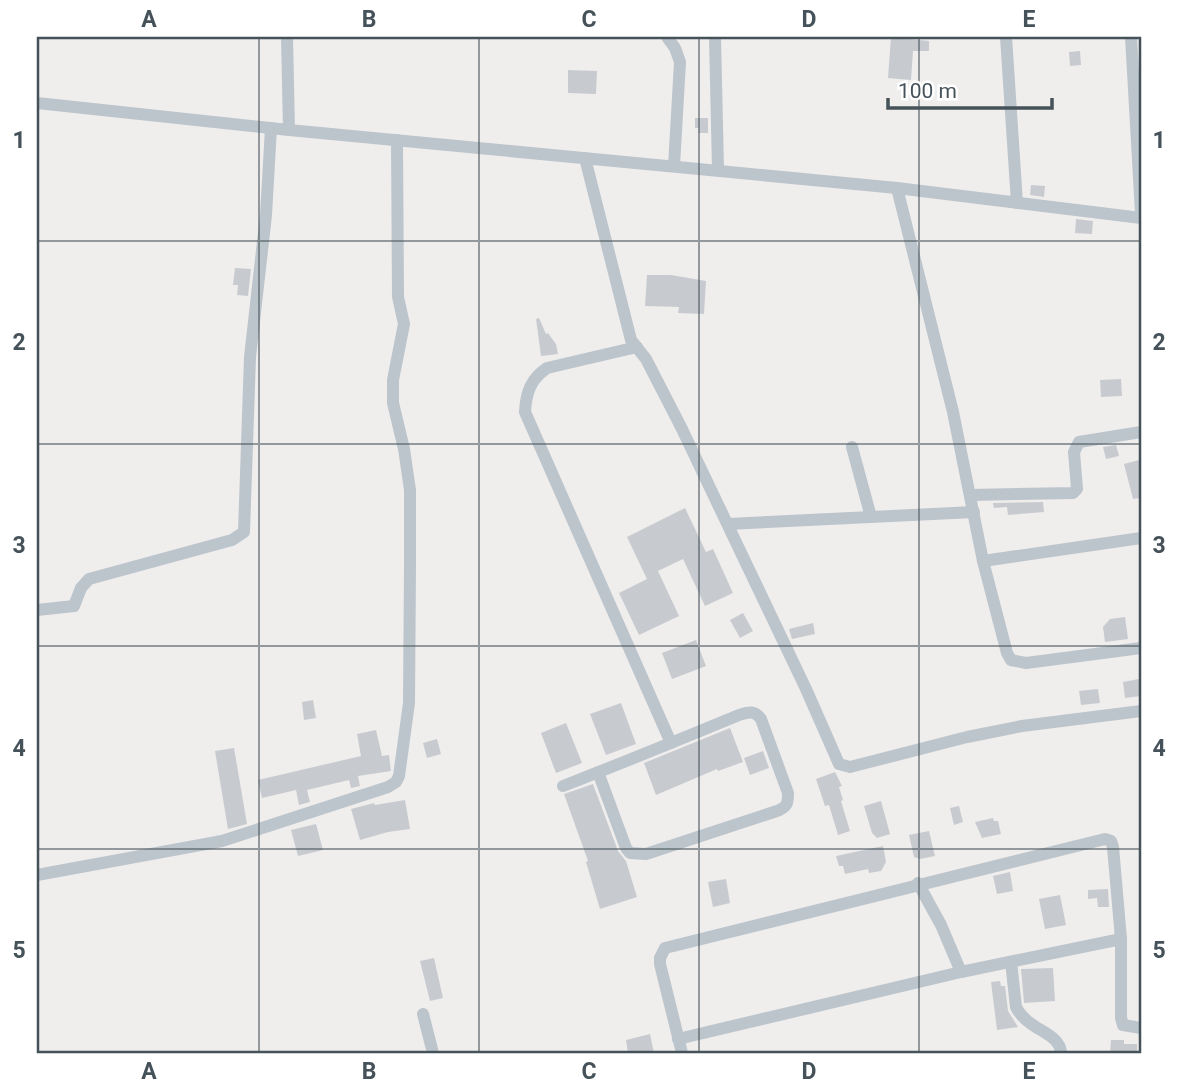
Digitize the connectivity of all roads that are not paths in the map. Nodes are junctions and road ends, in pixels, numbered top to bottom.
1 (287, 37) edge
2 (667, 37) edge
3 (715, 37) edge
4 (1006, 37) edge
5 (1132, 37) edge
6 (37, 103) edge
7 (271, 128) junction
8 (289, 130) junction
9 (397, 140) junction
10 (585, 158) junction
11 (674, 166) junction
12 (718, 170) junction
13 (897, 188) junction
14 (1017, 203) junction
15 (1141, 213) edge
16 (1141, 218) edge
17 (636, 347) junction
18 (1141, 432) edge
19 (852, 447) dead end
20 (970, 495) junction
21 (974, 512) junction
22 (871, 517) junction
23 (728, 524) junction
24 (1141, 538) edge
25 (983, 561) junction
26 (37, 610) edge
27 (1141, 648) edge
28 (1141, 711) edge
29 (671, 743) junction
30 (598, 772) junction
31 (563, 786) dead end
32 (37, 875) edge
33 (918, 883) junction
34 (1121, 939) junction
35 (1011, 962) junction
36 (961, 972) junction
37 (424, 1014) dead end
38 (1141, 1028) edge
39 (678, 1039) junction
40 (433, 1053) edge
41 (682, 1053) edge
42 (1061, 1053) edge

1 - 8 street
2 - 11 street
3 - 12 street
4 - 14 street
5 - 15 street
6 - 7 street
7 - 8 street
7 - 26 street
8 - 9 street
9 - 10 street
9 - 32 street
10 - 11 street
10 - 17 street
11 - 12 street
12 - 13 street
13 - 14 street
13 - 20 street
14 - 16 street
17 - 23 street
17 - 29 street
18 - 20 street
19 - 22 street
20 - 21 street
21 - 22 street
21 - 25 street
22 - 23 street
23 - 28 street
24 - 25 street
25 - 27 street
29 - 30 street
29 - 30 street
30 - 31 street
33 - 34 street
33 - 36 street
33 - 39 street
34 - 35 street
34 - 38 street
35 - 36 street
35 - 42 street
36 - 39 street
37 - 40 street
39 - 41 street

